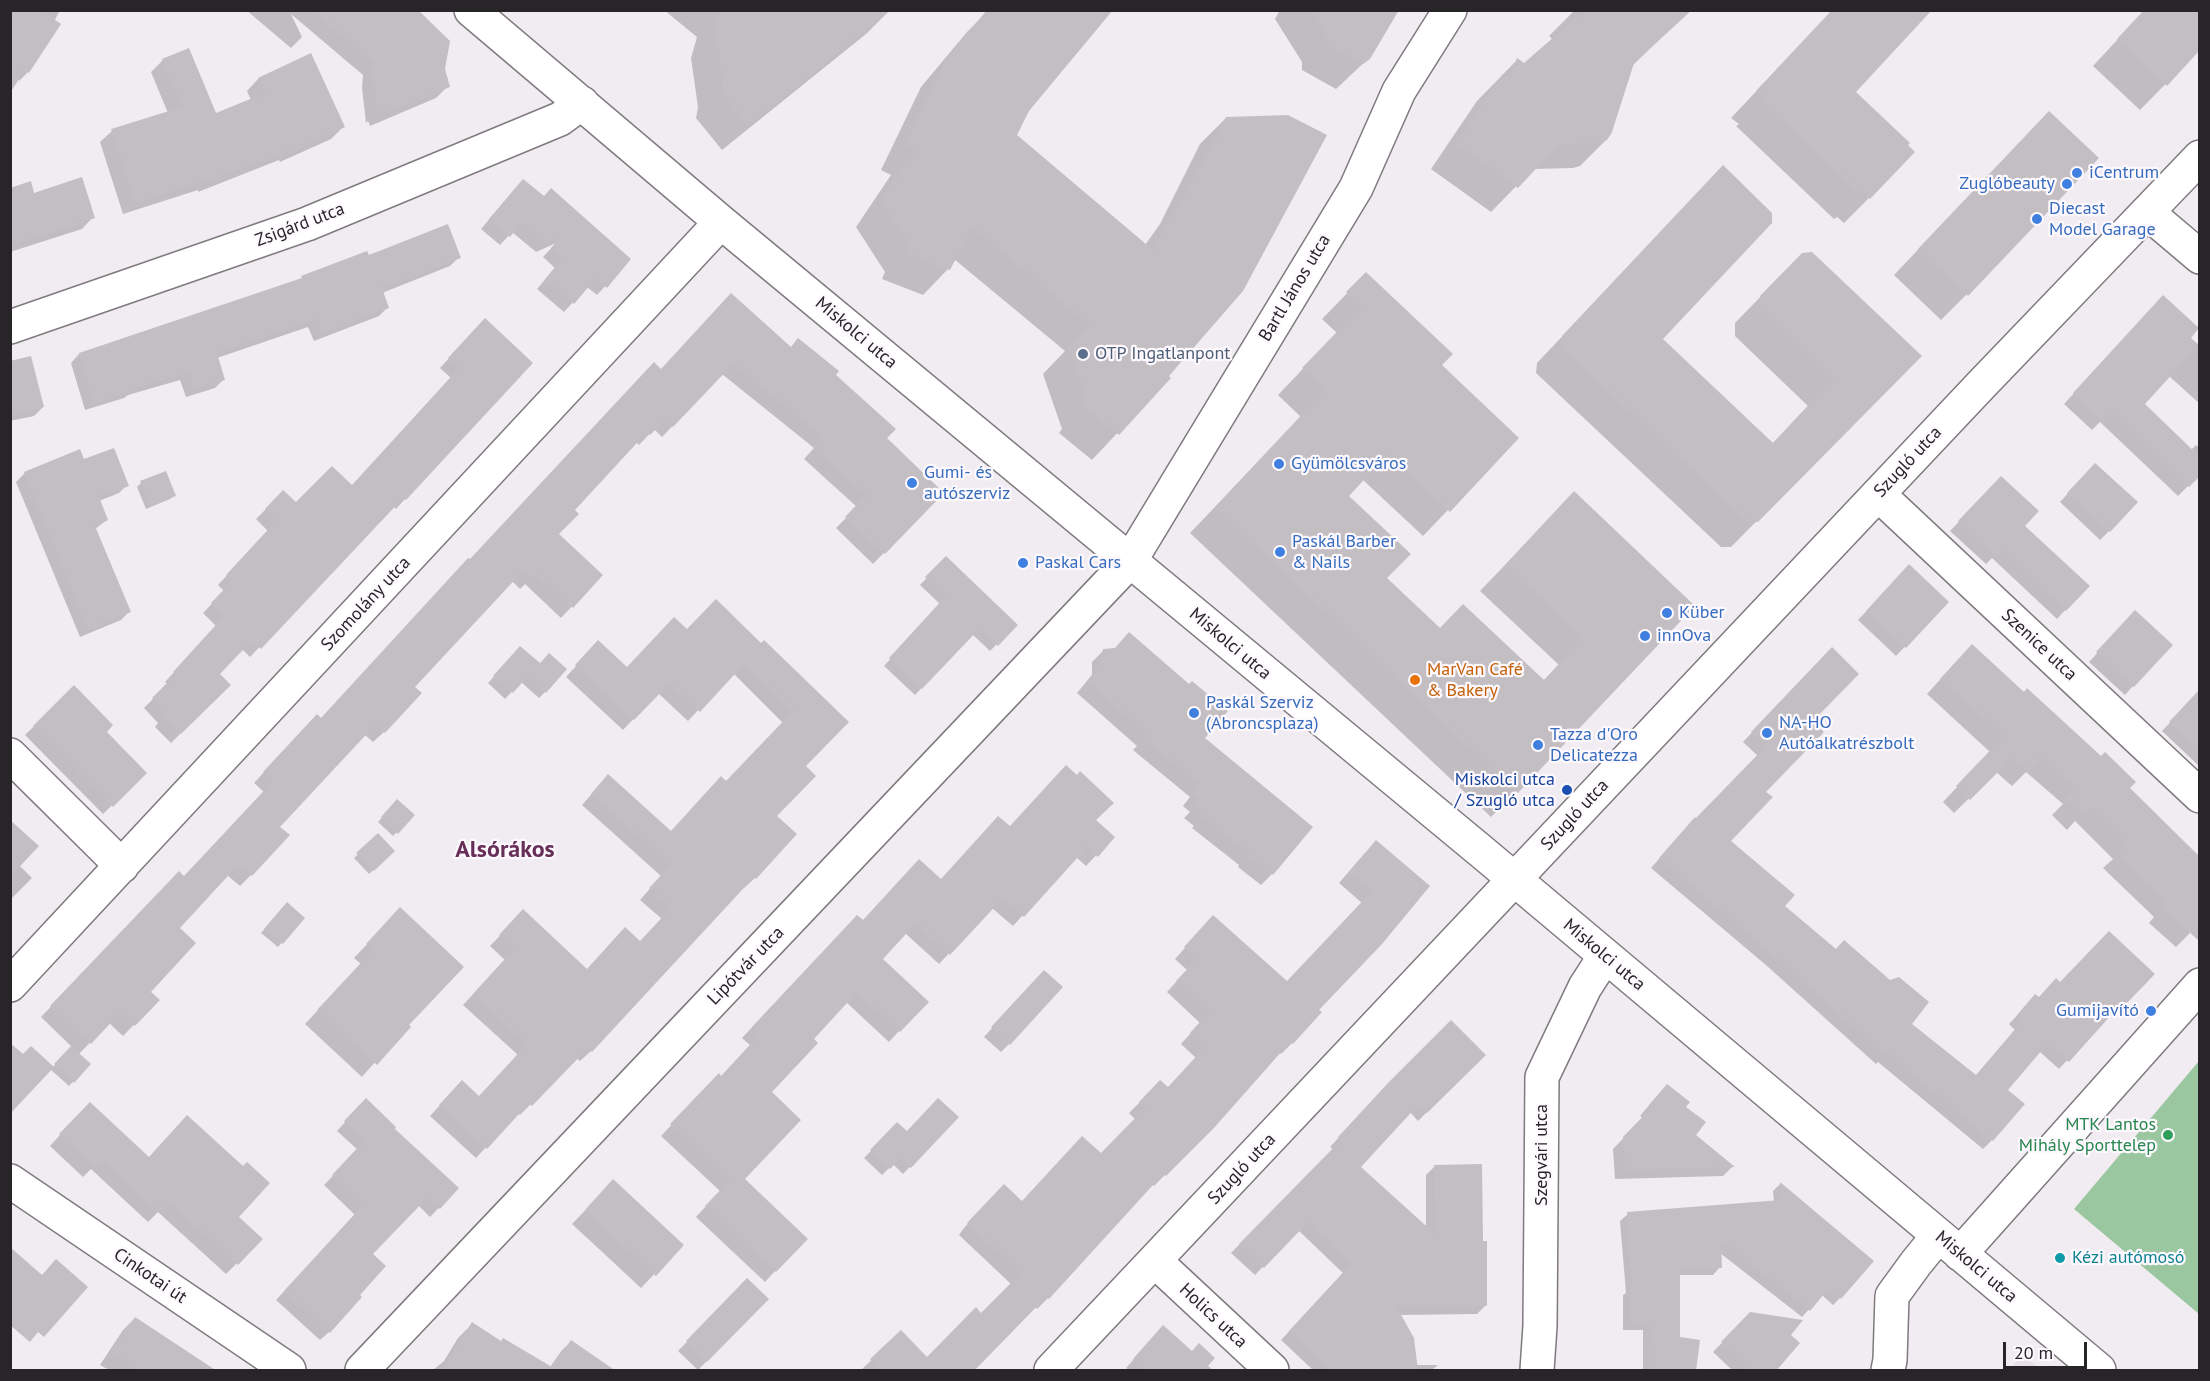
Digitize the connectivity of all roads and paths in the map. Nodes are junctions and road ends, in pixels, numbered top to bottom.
1 (471, 10) edge
2 (1450, 10) edge
3 (582, 103) junction
4 (2199, 157) edge
5 (2148, 213) junction
6 (721, 222) junction
7 (2199, 257) edge
8 (10, 327) edge
9 (1878, 494) junction
10 (1130, 561) junction
11 (10, 755) edge
12 (2199, 796) edge
13 (122, 866) junction
14 (1514, 880) junction
15 (1605, 956) junction
16 (10, 985) edge
17 (2199, 985) edge
18 (10, 1181) edge
19 (1949, 1245) junction
20 (1155, 1261) junction
21 (289, 1371) edge
22 (362, 1371) edge
23 (1051, 1371) edge
24 (1272, 1371) edge
25 (1537, 1371) edge
26 (1887, 1371) edge
27 (2098, 1371) edge

1 - 3 street, Miskolci utca
2 - 10 street, Bartl János utca
3 - 6 street, Miskolci utca
3 - 8 street, Zsigárd utca
4 - 5 street, Szugló utca
5 - 7 street
5 - 9 street, Szugló utca
6 - 10 street, Miskolci utca
6 - 13 street, Szomolány utca
9 - 12 street, Szenice utca
9 - 14 street, Szugló utca
10 - 14 street, Miskolci utca
10 - 22 street, Lipótvár utca
11 - 13 street
13 - 16 street, Szomolány utca
14 - 15 street, Miskolci utca
14 - 20 street, Szugló utca
15 - 19 street, Miskolci utca
15 - 25 street, Szegvári utca
17 - 19 street
18 - 21 street, Cinkotai út
19 - 26 street
19 - 27 street, Miskolci utca
20 - 23 street, Szugló utca
20 - 24 street, Holics utca

